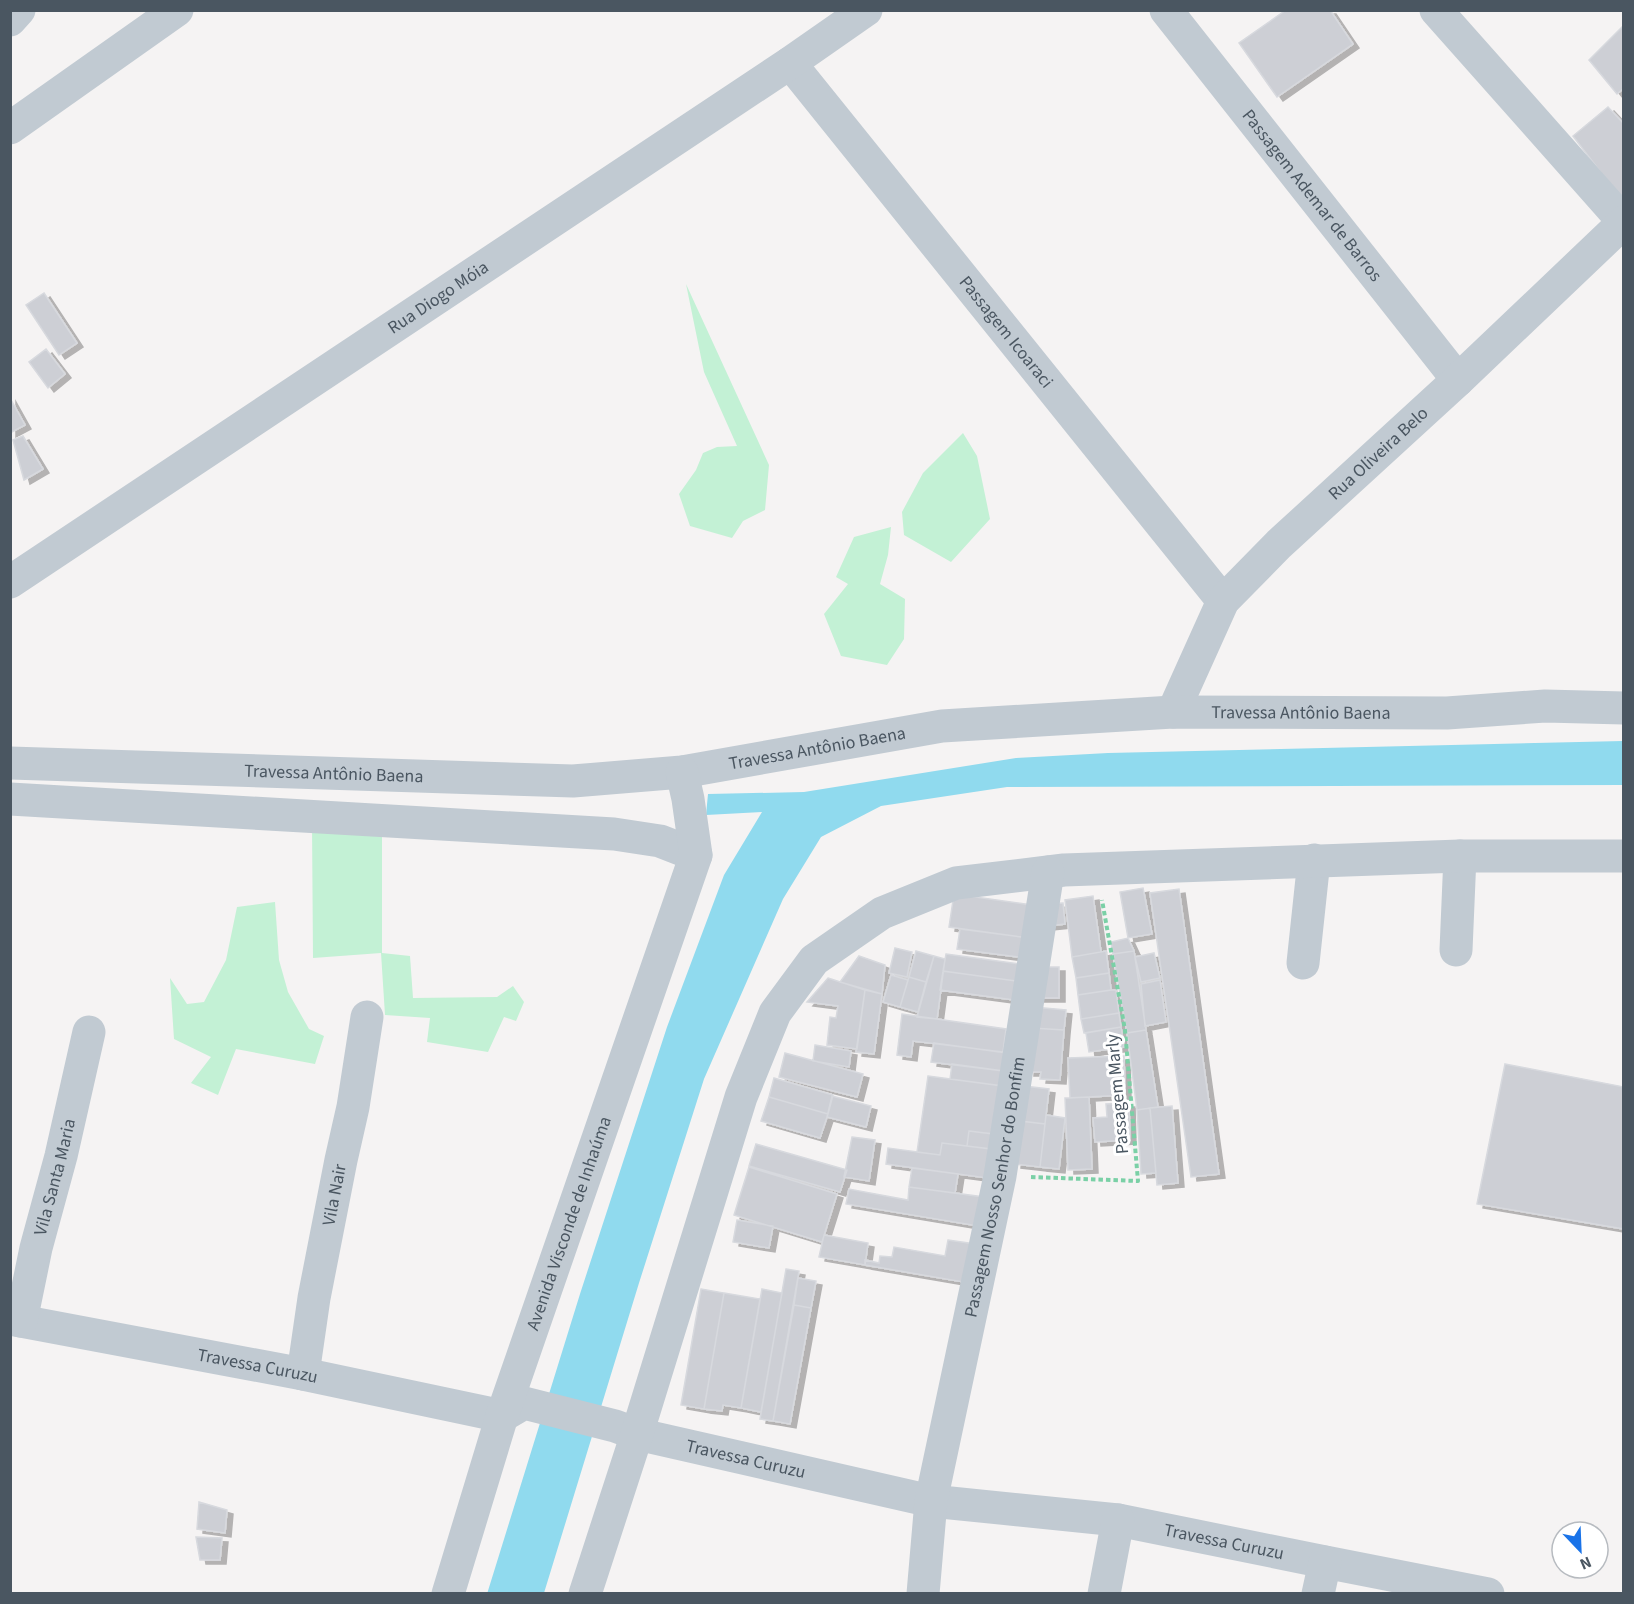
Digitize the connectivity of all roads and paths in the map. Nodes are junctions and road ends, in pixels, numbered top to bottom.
1 (19, 10) edge
2 (177, 10) edge
3 (866, 10) edge
4 (1166, 10) edge
5 (1436, 10) edge
6 (10, 20) edge
7 (790, 63) junction
8 (10, 128) edge
9 (1623, 222) edge
10 (1458, 380) junction
11 (10, 582) edge
12 (1223, 601) junction
13 (1623, 708) edge
14 (1173, 712) junction
15 (10, 763) edge
16 (682, 772) junction
17 (573, 781) junction
18 (10, 799) edge
19 (567, 832) junction
20 (696, 855) junction
21 (1460, 856) junction
22 (1623, 856) edge
23 (1314, 860) junction
24 (1097, 869) junction
25 (1048, 872) junction
26 (1456, 950) dead end
27 (1303, 963) dead end
28 (367, 1017) dead end
29 (89, 1032) dead end
30 (1000, 1176) junction
31 (16, 1320) edge
32 (303, 1374) junction
33 (513, 1409) junction
34 (626, 1430) junction
35 (931, 1501) junction
36 (1118, 1520) junction
37 (1322, 1578) edge
38 (448, 1593) edge
39 (585, 1593) edge
40 (923, 1593) edge
41 (1104, 1593) edge
42 (1488, 1593) edge

1 - 6 street
2 - 8 street
3 - 7 street, Rua Diogo Móia
4 - 10 street, Passagem Ademar de Barros
5 - 9 street
7 - 11 street, Rua Diogo Móia
7 - 12 street, Passagem Icoaraci
9 - 10 street, Rua Oliveira Belo
10 - 12 street, Rua Oliveira Belo
12 - 14 street, Rua Oliveira Belo
13 - 14 street, Travessa Antônio Baena
14 - 16 street, Travessa Antônio Baena
15 - 17 street, Travessa Antônio Baena
16 - 17 street, Travessa Antônio Baena
16 - 20 street
17 - 19 street
18 - 19 street
19 - 20 street
20 - 33 street, Avenida Visconde de Inhaúma
21 - 22 street
21 - 23 street
21 - 26 street
23 - 24 street
23 - 27 street
24 - 25 street
24 - 30 path, Passagem Marly
25 - 30 street, Passagem Nosso Senhor do Bonfim
25 - 34 street
28 - 32 street, Vila Nair
29 - 31 street, Vila Santa Maria
30 - 35 street, Passagem Nosso Senhor do Bonfim
31 - 32 street, Travessa Curuzu
32 - 33 street, Travessa Curuzu
33 - 34 street, Travessa Curuzu
33 - 38 street, Avenida Visconde de Inhaúma
34 - 35 street, Travessa Curuzu
34 - 39 street
35 - 36 street, Travessa Curuzu
35 - 40 street, Passagem Nosso Senhor do Bonfim
36 - 37 street, Travessa Curuzu
36 - 41 street
37 - 42 street, Travessa Curuzu

